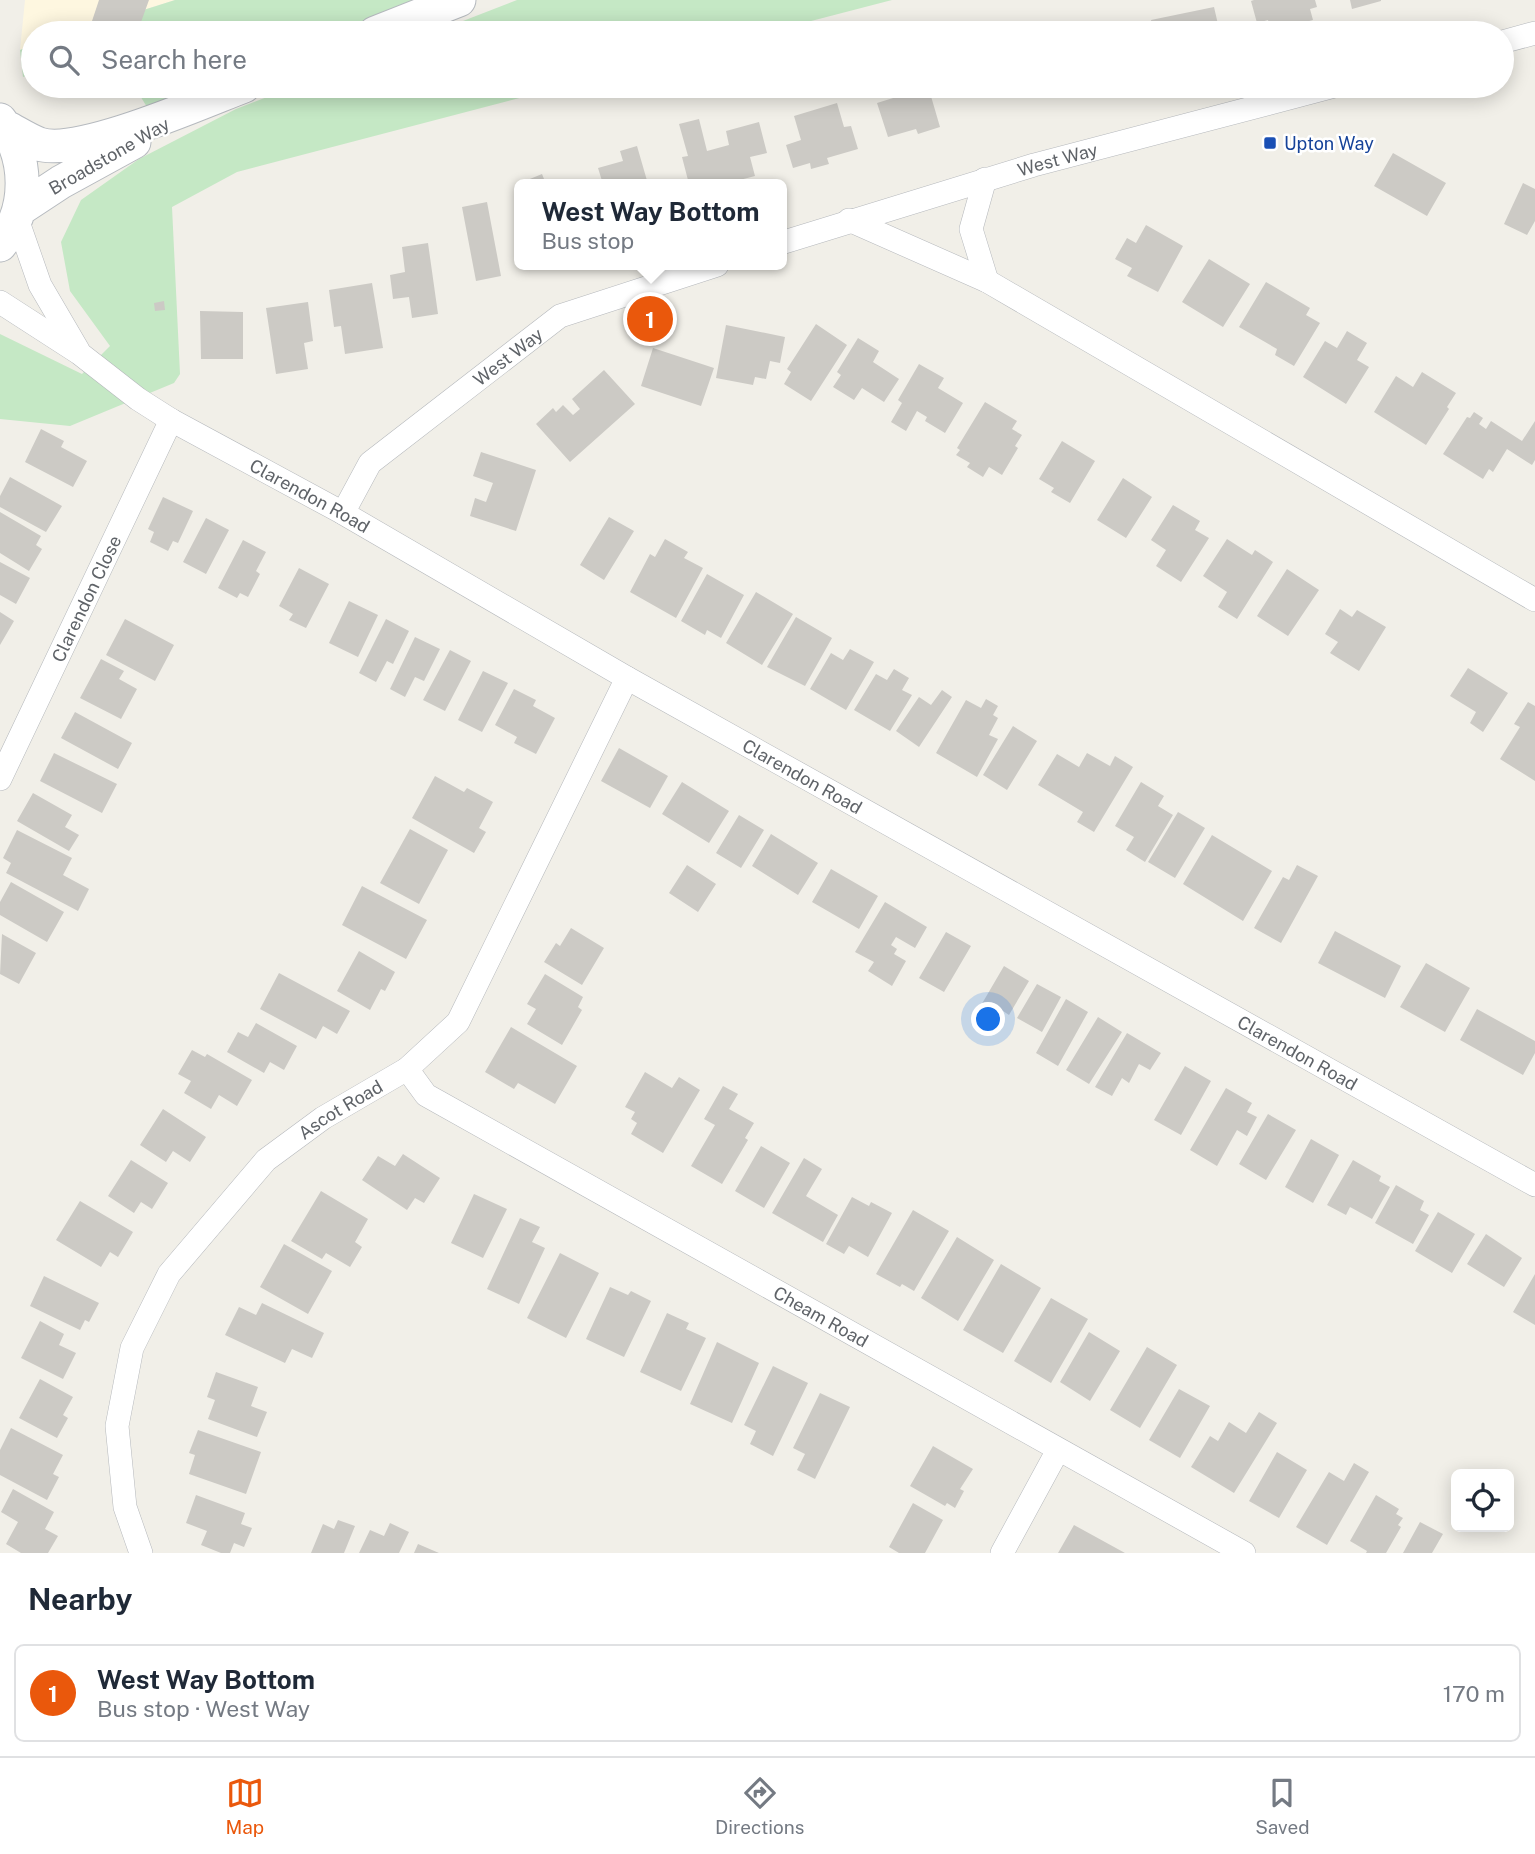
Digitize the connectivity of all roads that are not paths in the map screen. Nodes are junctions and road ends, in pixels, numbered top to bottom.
1 (459, 0) edge
2 (406, 21) edge
3 (1535, 33) edge
4 (1514, 39) edge
5 (212, 98) edge
6 (1290, 98) edge
7 (199, 103) junction
8 (3, 123) edge
9 (985, 179) junction
10 (849, 220) junction
11 (12, 225) edge
12 (787, 241) edge
13 (702, 270) edge
14 (987, 282) junction
15 (0, 302) edge
16 (79, 353) junction
17 (172, 420) junction
18 (344, 513) junction
19 (1535, 600) edge
20 (627, 678) junction
21 (0, 779) edge
22 (407, 1069) junction
23 (1535, 1185) edge
24 (1058, 1450) junction
25 (142, 1553) edge
26 (1002, 1553) edge
27 (1244, 1553) edge

1 - 2 street
3 - 4 street
5 - 7 street, Broadstone Way
6 - 9 street, West Way
7 - 8 street, Broadstone Way
7 - 11 street, Broadstone Way
8 - 11 street
9 - 10 street, West Way
9 - 14 street
10 - 12 street, West Way
10 - 14 street
11 - 16 street, Clarendon Road
13 - 18 street, West Way
14 - 19 street
15 - 16 street, Clarendon Road
16 - 17 street, Clarendon Road
17 - 18 street, Clarendon Road
17 - 21 street, Clarendon Close
18 - 20 street, Clarendon Road
20 - 22 street, Ascot Road
20 - 23 street, Clarendon Road
22 - 24 street, Cheam Road
22 - 25 street, Ascot Road
24 - 26 street
24 - 27 street, Cheam Road

